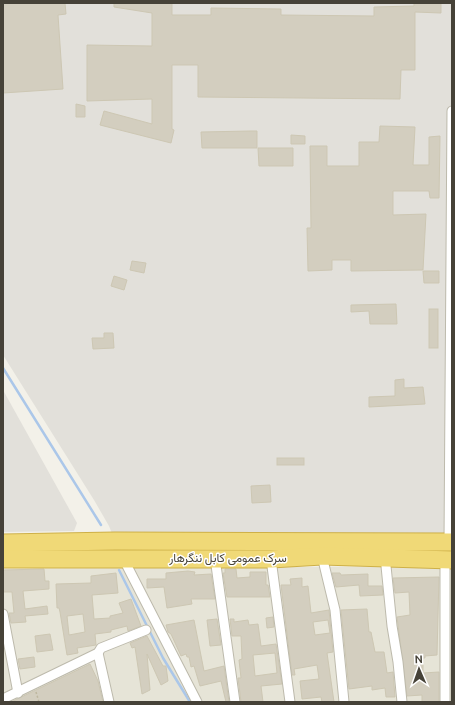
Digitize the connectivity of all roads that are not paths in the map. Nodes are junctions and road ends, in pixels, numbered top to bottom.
1 (452, 112) edge
2 (450, 542) edge
3 (3, 543) edge
4 (322, 556) junction
5 (385, 556) junction
6 (123, 558) junction
7 (215, 558) junction
8 (3, 559) edge
9 (271, 559) junction
10 (449, 559) edge
11 (3, 614) edge
12 (146, 630) dead end
13 (98, 654) junction
14 (18, 692) junction
15 (3, 699) edge
16 (109, 702) edge
17 (197, 702) edge
18 (235, 702) edge
19 (290, 702) edge
20 (344, 702) edge
21 (402, 702) edge
22 (444, 702) edge

1 - 2 street
2 - 3 highway, سرک عمومی کابل ننگرهار
2 - 10 highway
4 - 5 highway, سرک عمومی کابل ننگرهار
4 - 9 highway, سرک عمومی کابل ننگرهار
4 - 20 street
5 - 10 highway, سرک عمومی کابل ننگرهار
5 - 21 street
6 - 7 highway, سرک عمومی کابل ننگرهار
6 - 8 highway, سرک عمومی کابل ننگرهار
6 - 17 street
7 - 9 highway, سرک عمومی کابل ننگرهار
7 - 18 street
9 - 19 street
10 - 22 street
11 - 14 street
12 - 13 street
13 - 14 street
13 - 16 street
14 - 15 street

